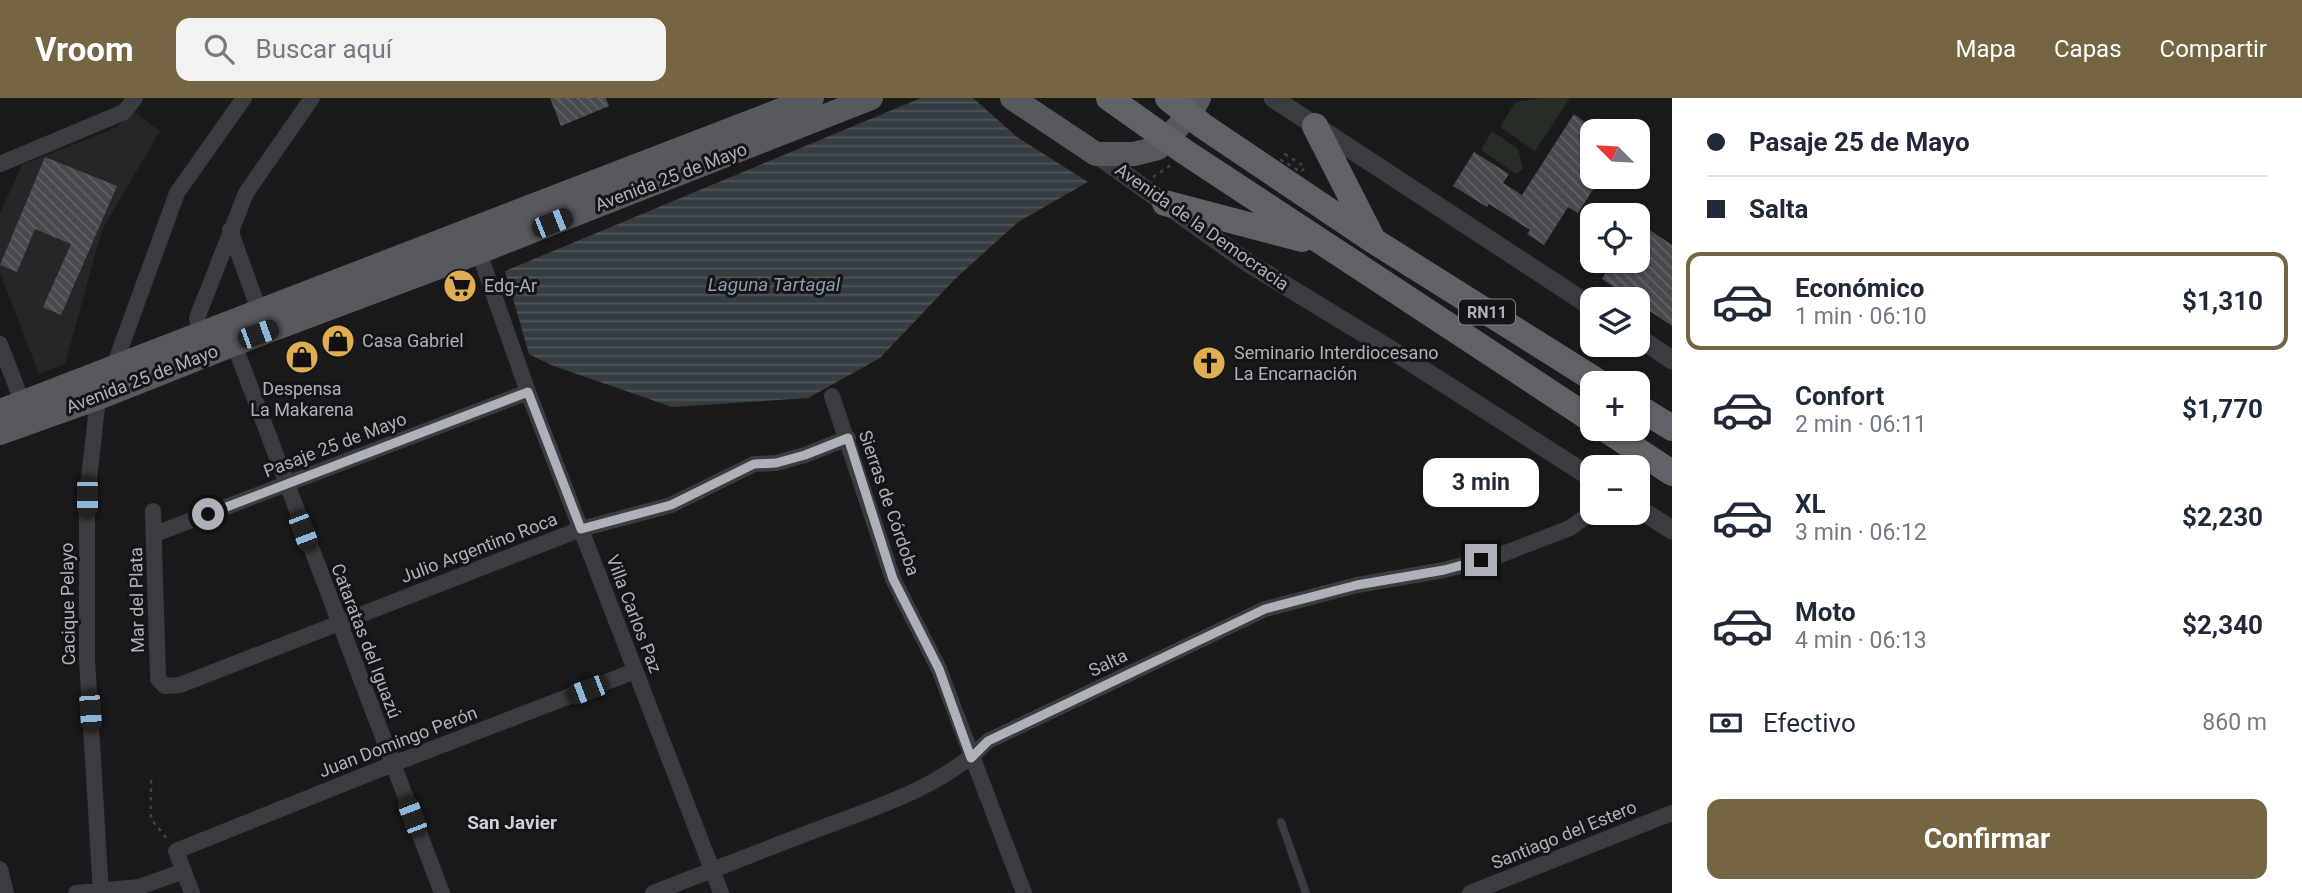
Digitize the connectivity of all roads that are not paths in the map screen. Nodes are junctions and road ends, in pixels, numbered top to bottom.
1 (135, 98) edge
2 (244, 98) edge
3 (313, 98) edge
4 (812, 98) edge
5 (871, 98) edge
6 (1012, 98) edge
7 (1110, 98) edge
8 (1168, 98) edge
9 (1273, 98) edge
10 (1194, 106) edge
11 (1315, 126) junction
12 (1171, 151) junction
13 (1096, 154) junction
14 (0, 164) edge
15 (1165, 203) junction
16 (471, 228) junction
17 (230, 230) junction
18 (1374, 242) junction
19 (1332, 249) junction
20 (479, 252) junction
21 (1580, 299) edge
22 (259, 310) junction
23 (201, 334) junction
24 (230, 334) junction
25 (0, 344) edge
26 (1650, 345) edge
27 (1672, 360) edge
28 (114, 366) junction
29 (1581, 371) edge
30 (528, 392) junction
31 (832, 396) dead end
32 (97, 398) junction
33 (17, 411) edge
34 (1580, 413) edge
35 (1650, 414) edge
36 (1672, 428) edge
37 (0, 433) edge
38 (848, 438) junction
39 (1623, 441) edge
40 (1580, 470) edge
41 (1672, 473) edge
42 (286, 485) junction
43 (153, 511) dead end
44 (1650, 516) edge
45 (1580, 521) edge
46 (581, 529) junction
47 (1672, 530) edge
48 (155, 534) junction
49 (339, 624) junction
50 (635, 671) junction
51 (166, 686) joint
52 (971, 758) junction
53 (393, 764) junction
54 (1672, 813) edge
55 (1280, 822) dead end
56 (0, 869) edge
57 (712, 870) junction
58 (184, 871) junction
59 (101, 891) edge
60 (6, 893) edge
61 (76, 893) edge
62 (192, 893) edge
63 (442, 893) edge
64 (653, 893) edge
65 (722, 893) edge
66 (1024, 893) edge
67 (1306, 893) edge
68 (1470, 893) edge

1 - 14 street
2 - 28 street
3 - 17 street
4 - 16 main road, Avenida 25 de Mayo
5 - 20 main road, Avenida 25 de Mayo
6 - 13 main road
7 - 12 highway, RN11
8 - 10 highway, RN11
9 - 11 street
10 - 12 main road
10 - 18 highway, RN11
11 - 18 highway
11 - 21 street
12 - 13 main road
12 - 19 highway, RN11
13 - 15 street, Avenida de la Democracia
15 - 19 highway
15 - 40 street, Avenida de la Democracia
16 - 20 street, Villa Carlos Paz
16 - 22 main road, Avenida 25 de Mayo
17 - 22 street
17 - 23 street
18 - 29 highway, RN11
19 - 34 highway, RN11
20 - 24 main road, Avenida 25 de Mayo
20 - 30 street, Villa Carlos Paz
22 - 24 main road, Avenida 25 de Mayo
23 - 24 main road, Avenida 25 de Mayo
23 - 28 main road, Avenida 25 de Mayo
24 - 32 main road, Avenida 25 de Mayo
24 - 42 street, Cataratas del Iguazú
25 - 33 street
26 - 27 street
28 - 33 main road, Avenida 25 de Mayo
30 - 42 street, Pasaje 25 de Mayo
30 - 46 street, Villa Carlos Paz
31 - 38 street, Sierras de Córdoba
32 - 33 main road, Avenida 25 de Mayo
32 - 59 street, Cacique Pelayo
33 - 37 main road, Avenida 25 de Mayo
35 - 36 highway
38 - 46 street, Julio Argentino Roca
38 - 52 street, Sierras de Córdoba
39 - 41 highway
42 - 48 street, Pasaje 25 de Mayo
42 - 49 street, Cataratas del Iguazú
43 - 48 street, Mar del Plata
44 - 47 street
45 - 52 street, Salta
46 - 49 street, Julio Argentino Roca
46 - 50 street, Villa Carlos Paz
48 - 51 street, Mar del Plata
49 - 51 street, Julio Argentino Roca
49 - 53 street, Cataratas del Iguazú
50 - 53 street, Juan Domingo Perón
50 - 57 street, Villa Carlos Paz
52 - 57 street, Salta
52 - 66 street, Sierras de Córdoba
53 - 58 street, Juan Domingo Perón
53 - 63 street, Cataratas del Iguazú
54 - 68 street, Santiago del Estero
55 - 67 lane
56 - 60 street
57 - 64 street, Salta
57 - 65 street, Villa Carlos Paz
58 - 59 street
58 - 62 street
59 - 61 street

